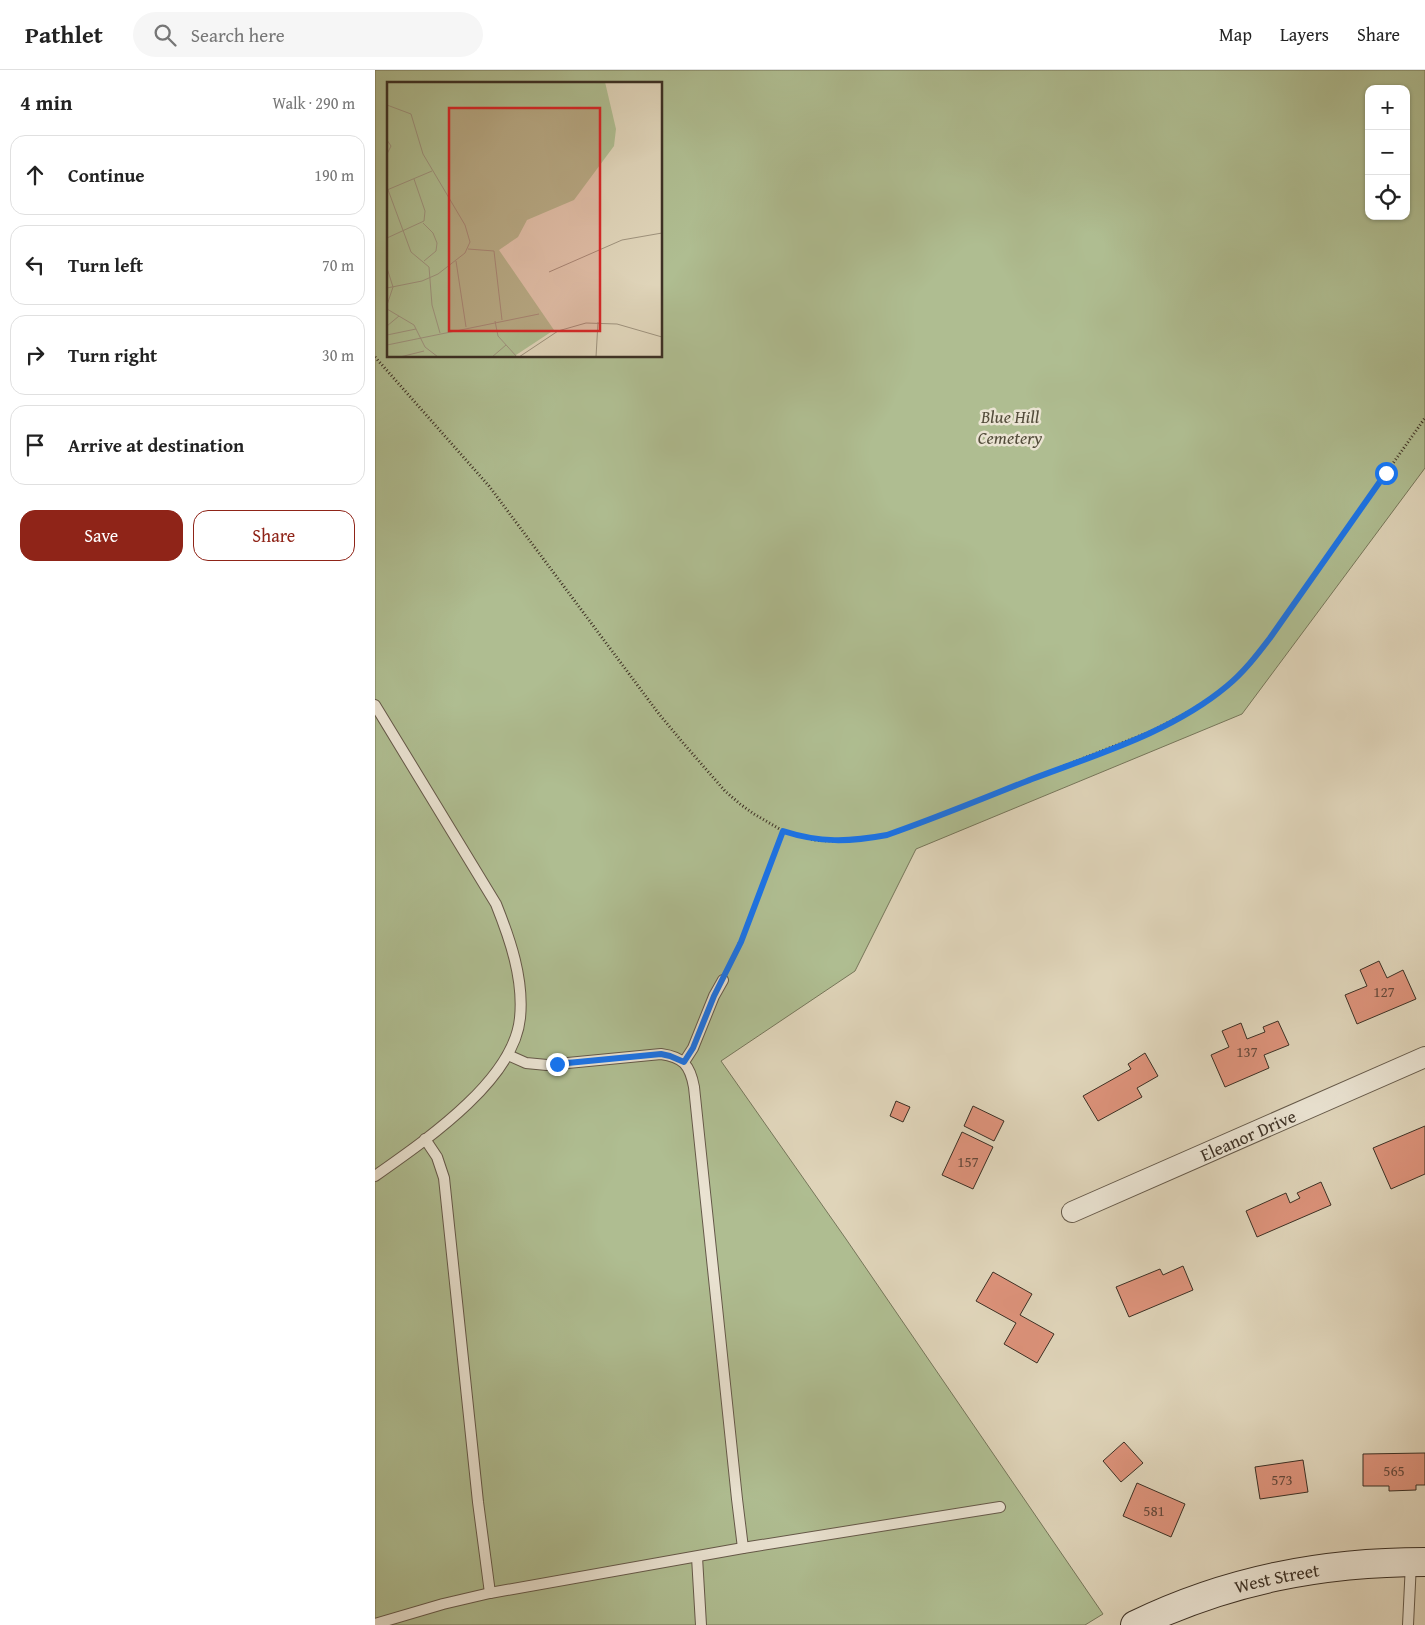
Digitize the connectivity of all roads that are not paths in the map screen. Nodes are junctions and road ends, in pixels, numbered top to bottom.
1 (375, 704) edge
2 (723, 980) road end
3 (508, 1055) junction
4 (1425, 1057) edge
5 (684, 1062) junction
6 (425, 1139) junction
7 (375, 1176) edge
8 (1072, 1212) dead end
9 (1000, 1507) dead end
10 (743, 1548) junction
11 (697, 1557) junction
12 (1418, 1562) edge
13 (490, 1593) junction
14 (375, 1624) edge
15 (701, 1625) edge
16 (1135, 1625) edge
17 (1408, 1625) edge

1 - 3 lane
2 - 5 lane
3 - 5 lane
3 - 6 lane
4 - 8 street, Eleanor Drive
5 - 10 lane
6 - 7 lane
6 - 13 lane
9 - 10 lane
10 - 11 lane
11 - 13 lane
11 - 15 lane
12 - 16 main road, West Street
12 - 17 lane
13 - 14 lane

